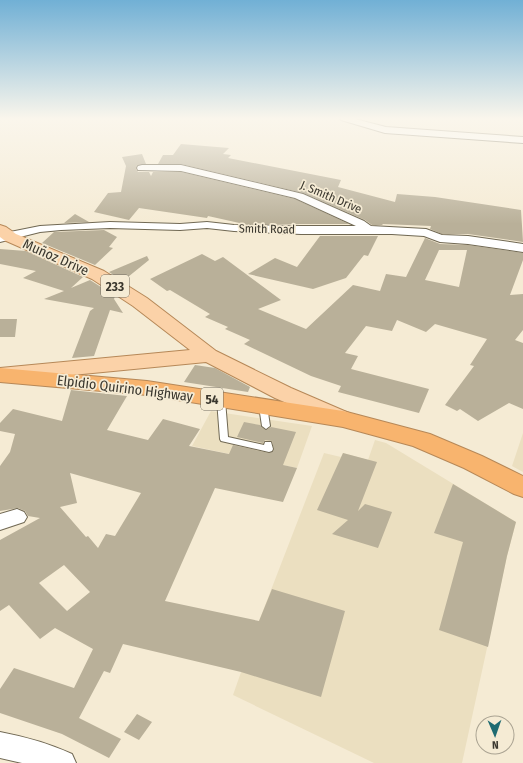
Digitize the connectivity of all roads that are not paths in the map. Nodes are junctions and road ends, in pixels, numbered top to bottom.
1 (142, 168) dead end
2 (368, 229) junction
3 (3, 235) edge
4 (523, 248) edge
5 (209, 355) junction
6 (0, 375) edge
7 (221, 400) junction
8 (343, 419) junction
9 (268, 444) dead end
10 (523, 487) edge
11 (0, 745) edge
12 (63, 763) edge

1 - 2 street, J. Smith Drive
2 - 3 street, Smith Road
2 - 4 street, Smith Road
3 - 5 main road, Muñoz Drive / 233
5 - 6 main road
5 - 8 main road, Muñoz Drive / 233
6 - 7 highway, Elpidio Quirino Highway / 54
7 - 8 highway, Elpidio Quirino Highway / 54
7 - 9 lane
8 - 10 highway, Elpidio Quirino Highway / 54
11 - 12 street

